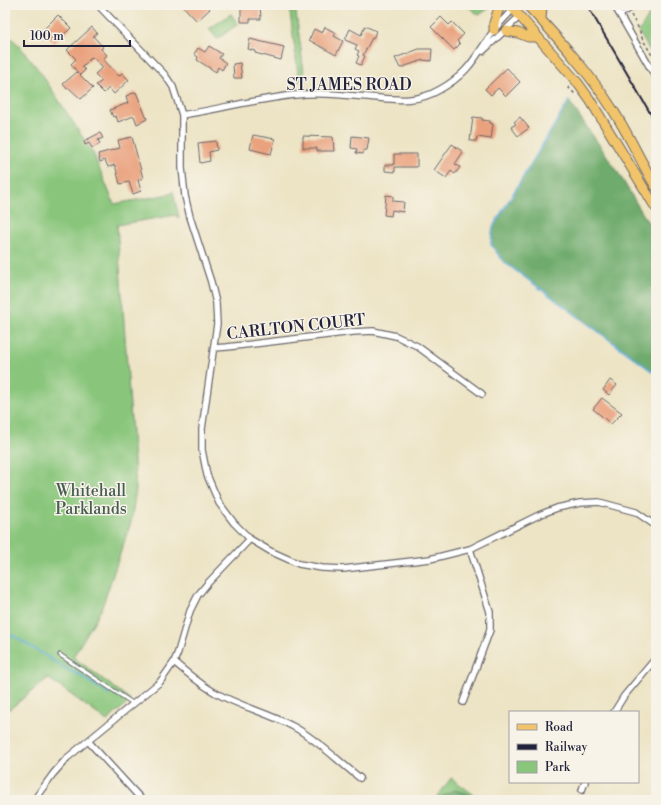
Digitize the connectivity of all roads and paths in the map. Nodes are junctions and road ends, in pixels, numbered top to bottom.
1 (98, 5) edge
2 (500, 5) edge
3 (542, 5) edge
4 (614, 5) edge
5 (634, 5) edge
6 (528, 6) edge
7 (512, 7) edge
8 (628, 11) junction
9 (520, 16) junction
10 (620, 16) junction
11 (541, 20) junction
12 (494, 30) junction
13 (506, 31) junction
14 (538, 37) junction
15 (478, 55) junction
16 (656, 62) edge
17 (654, 70) edge
18 (656, 78) edge
19 (568, 87) dead end
20 (575, 94) dead end
21 (182, 115) junction
22 (656, 187) edge
23 (656, 208) edge
24 (214, 348) junction
25 (482, 394) dead end
26 (656, 526) edge
27 (250, 539) junction
28 (470, 549) junction
29 (60, 655) dead end
30 (656, 658) edge
31 (174, 662) junction
32 (463, 702) dead end
33 (134, 704) junction
34 (615, 711) edge
35 (88, 741) junction
36 (360, 778) dead end
37 (585, 783) edge
38 (582, 790) dead end
39 (34, 800) edge
40 (142, 800) edge

1 - 21 street
2 - 12 main road
3 - 11 main road
4 - 10 street
5 - 8 lane
6 - 11 main road
7 - 9 main road
7 - 12 street, ST JAMES ROAD
8 - 10 lane
8 - 16 path
9 - 13 street, ST JAMES ROAD
9 - 14 main road
10 - 17 street
11 - 22 main road
12 - 15 street, ST JAMES ROAD
13 - 14 main road
13 - 15 street, ST JAMES ROAD
14 - 23 main road
15 - 21 street, ST JAMES ROAD
17 - 18 street
19 - 20 path
21 - 24 street
24 - 25 street, CARLTON COURT
24 - 27 street
26 - 28 street
27 - 28 street
27 - 31 street
28 - 32 street
29 - 33 lane
30 - 34 street
31 - 33 street
31 - 36 street
33 - 35 street
35 - 39 street
35 - 40 street
37 - 38 street

